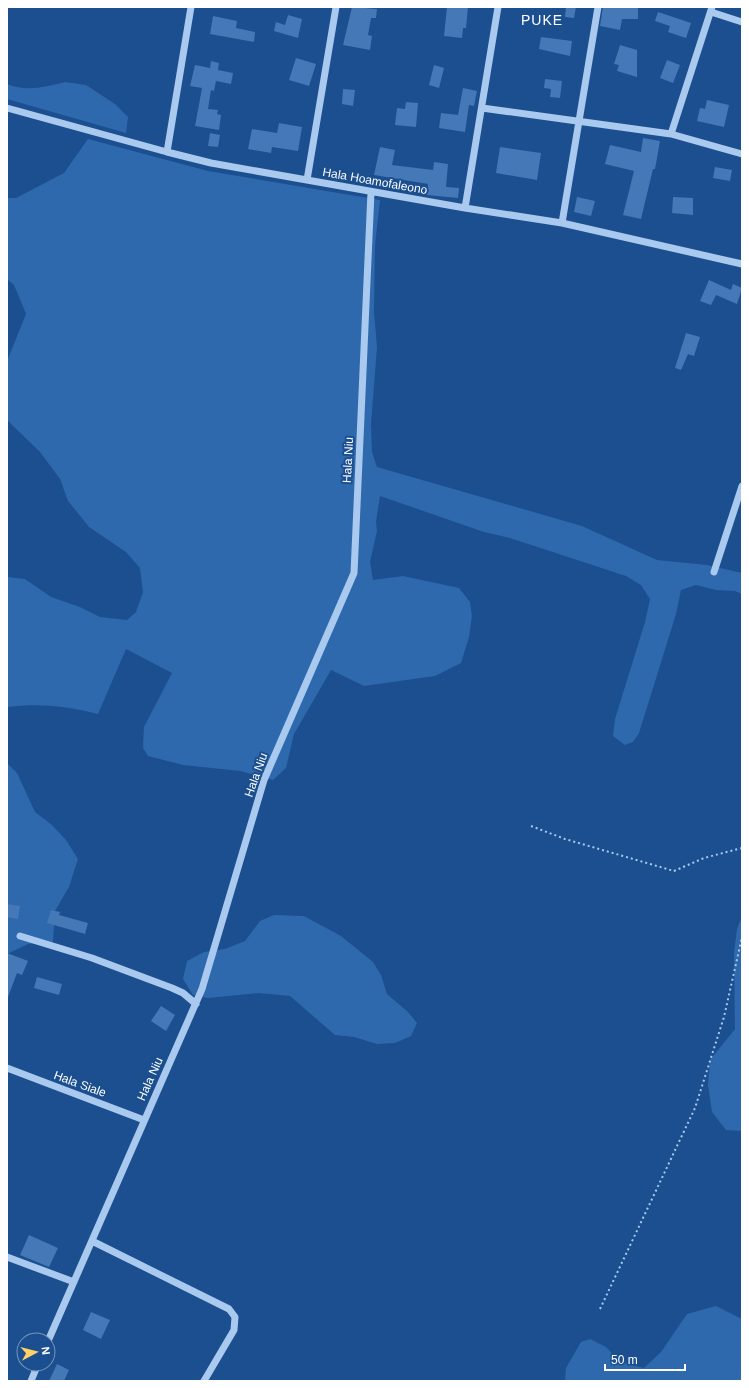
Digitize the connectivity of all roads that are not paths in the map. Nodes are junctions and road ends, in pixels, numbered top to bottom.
1 (191, 7) edge
2 (336, 7) edge
3 (498, 7) edge
4 (598, 7) edge
5 (711, 9) edge
6 (742, 22) edge
7 (7, 108) edge
8 (482, 108) junction
9 (578, 120) junction
10 (671, 134) junction
11 (167, 152) junction
12 (742, 154) edge
13 (307, 180) junction
14 (371, 192) junction
15 (465, 208) junction
16 (562, 223) junction
17 (742, 264) edge
18 (742, 486) edge
19 (714, 572) dead end
20 (20, 936) dead end
21 (196, 1004) junction
22 (7, 1068) edge
23 (144, 1120) junction
24 (92, 1241) junction
25 (7, 1257) edge
26 (74, 1282) junction
27 (52, 1332) edge
28 (204, 1381) edge

1 - 11 street
2 - 13 street
3 - 8 street
4 - 9 street
5 - 6 street
5 - 10 street
7 - 11 street, Hala Hoamofaleono
8 - 9 street
8 - 15 street
9 - 10 street
9 - 16 street
10 - 12 street
11 - 13 street, Hala Hoamofaleono
13 - 14 street, Hala Hoamofaleono
14 - 15 street, Hala Hoamofaleono
14 - 21 street, Hala Niu
15 - 16 street, Hala Hoamofaleono
16 - 17 street, Hala Hoamofaleono
18 - 19 street
20 - 21 street
21 - 23 street, Hala Niu
22 - 23 street, Hala Siale
23 - 24 street, Hala Niu
24 - 26 street, Hala Niu
24 - 28 street
25 - 26 street
26 - 27 street, Hala Niu

